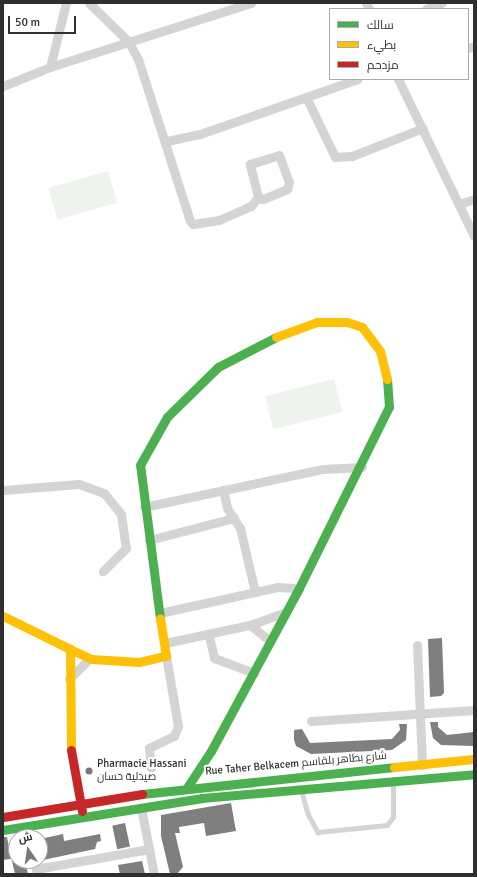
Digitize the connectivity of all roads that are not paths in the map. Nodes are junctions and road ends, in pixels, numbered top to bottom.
1 (66, 3) edge
2 (89, 3) edge
3 (251, 3) edge
4 (442, 3) edge
5 (225, 6) edge
6 (429, 8) edge
7 (128, 41) junction
8 (50, 67) junction
9 (355, 80) edge
10 (399, 80) edge
11 (3, 86) edge
12 (306, 97) junction
13 (423, 128) junction
14 (168, 141) junction
15 (258, 197) junction
16 (474, 199) edge
17 (459, 204) junction
18 (474, 236) edge
19 (362, 467) junction
20 (3, 490) edge
21 (223, 490) junction
22 (144, 507) junction
23 (234, 518) junction
24 (149, 540) junction
25 (103, 571) dead end
26 (299, 588) junction
27 (255, 592) junction
28 (286, 612) junction
29 (160, 613) junction
30 (3, 616) edge
31 (250, 625) junction
32 (210, 636) junction
33 (270, 641) junction
34 (165, 643) junction
35 (417, 645) dead end
36 (70, 649) junction
37 (166, 656) junction
38 (89, 658) junction
39 (254, 673) junction
40 (69, 678) junction
41 (474, 710) edge
42 (418, 714) junction
43 (311, 721) dead end
44 (474, 759) edge
45 (422, 765) junction
46 (152, 768) dead end
47 (474, 774) edge
48 (393, 781) junction
49 (188, 786) junction
50 (301, 789) junction
51 (81, 802) junction
52 (141, 808) junction
53 (83, 816) junction
54 (3, 817) edge
55 (3, 830) edge
56 (149, 849) junction
57 (37, 874) edge
58 (154, 874) edge

1 - 8 street
2 - 7 street
3 - 5 street
4 - 6 street
5 - 7 street
7 - 8 street
7 - 14 street
8 - 11 street
9 - 12 street
10 - 13 street
12 - 13 street
12 - 14 street
13 - 17 street
14 - 15 street
15 - 15 street
16 - 17 street
17 - 18 street
19 - 21 street
19 - 22 street
19 - 26 street
20 - 25 street
21 - 22 street
21 - 23 street
22 - 24 street
23 - 24 street
23 - 27 street
24 - 29 street
26 - 27 street
26 - 28 street
27 - 29 street
28 - 31 street
28 - 33 street
29 - 34 street
30 - 36 street
31 - 32 street
31 - 33 street
32 - 34 street
32 - 39 street
33 - 39 street
34 - 37 street
35 - 42 street
36 - 38 street
36 - 40 street
37 - 38 street
37 - 46 street
38 - 40 street
39 - 49 street
40 - 51 street
41 - 42 street
42 - 43 street
42 - 45 street
44 - 45 street, Rue Taher Belkacem شارع بطاهر بلقاسم
45 - 49 street, Rue Taher Belkacem شارع بطاهر بلقاسم
47 - 48 street
48 - 50 street
48 - 50 lane
49 - 51 street, Rue Taher Belkacem شارع بطاهر بلقاسم
50 - 52 street
51 - 53 street
51 - 54 street, Rue Taher Belkacem شارع بطاهر بلقاسم
52 - 53 street
52 - 56 street
53 - 55 street
56 - 57 street
56 - 58 street

